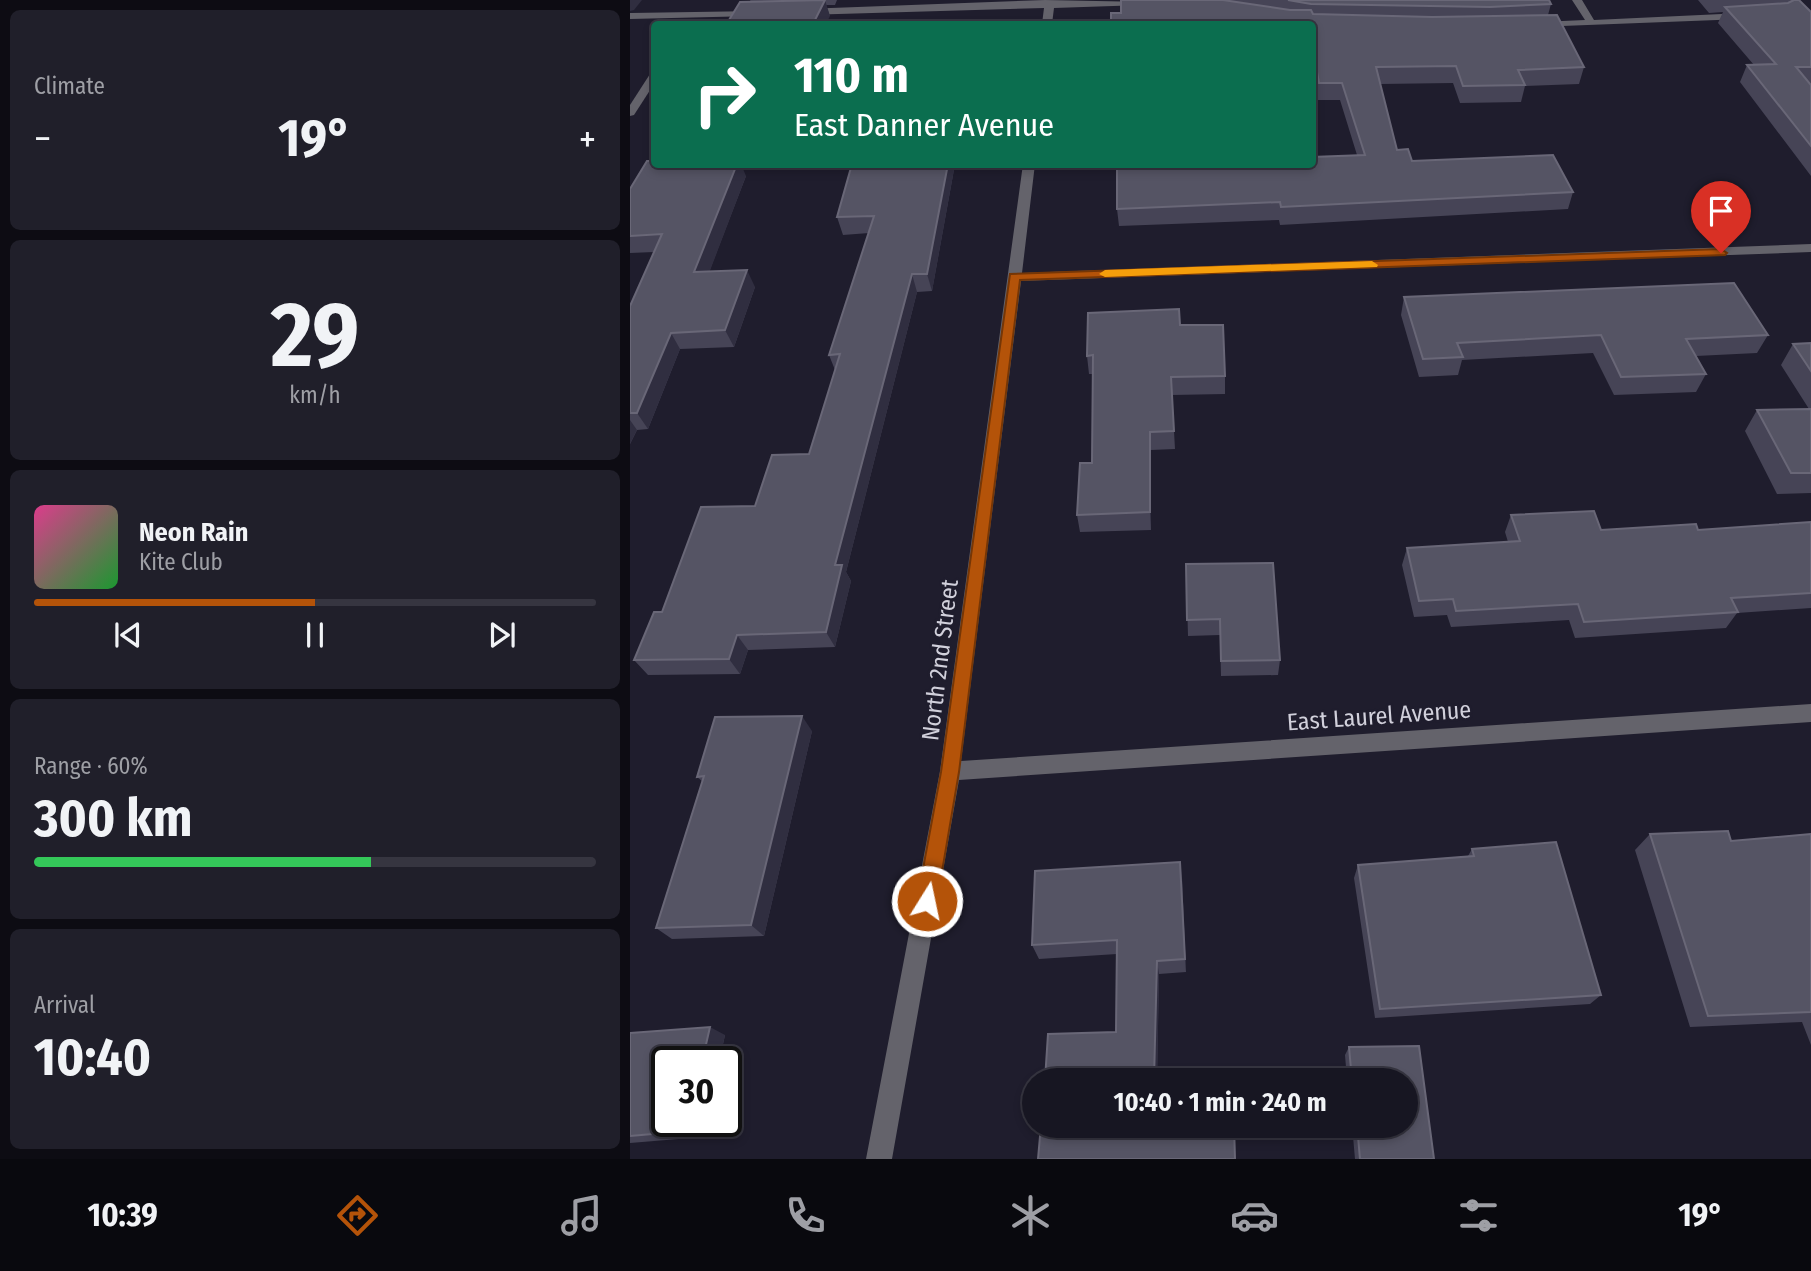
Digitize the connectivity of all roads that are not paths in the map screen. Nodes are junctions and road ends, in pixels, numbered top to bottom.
1 (704, 0) edge
2 (1577, 0) edge
3 (1049, 2) edge
4 (1154, 2) edge
5 (790, 12) edge
6 (762, 13) edge
7 (630, 16) edge
8 (1754, 16) edge
9 (691, 20) edge
10 (1047, 21) edge
11 (1592, 24) junction
12 (1525, 26) edge
13 (651, 81) edge
14 (630, 113) edge
15 (1029, 168) edge
16 (1811, 248) edge
17 (1015, 277) junction
18 (1811, 713) edge
19 (950, 772) junction
20 (879, 1159) edge

1 - 9 street
2 - 11 street
3 - 4 street
3 - 5 street
3 - 10 street
6 - 9 street
7 - 9 street
8 - 11 street
11 - 12 street
13 - 14 street
15 - 17 street, North 2nd Street
16 - 17 street
17 - 19 street, North 2nd Street
18 - 19 street, East Laurel Avenue
19 - 20 street, North 2nd Street

